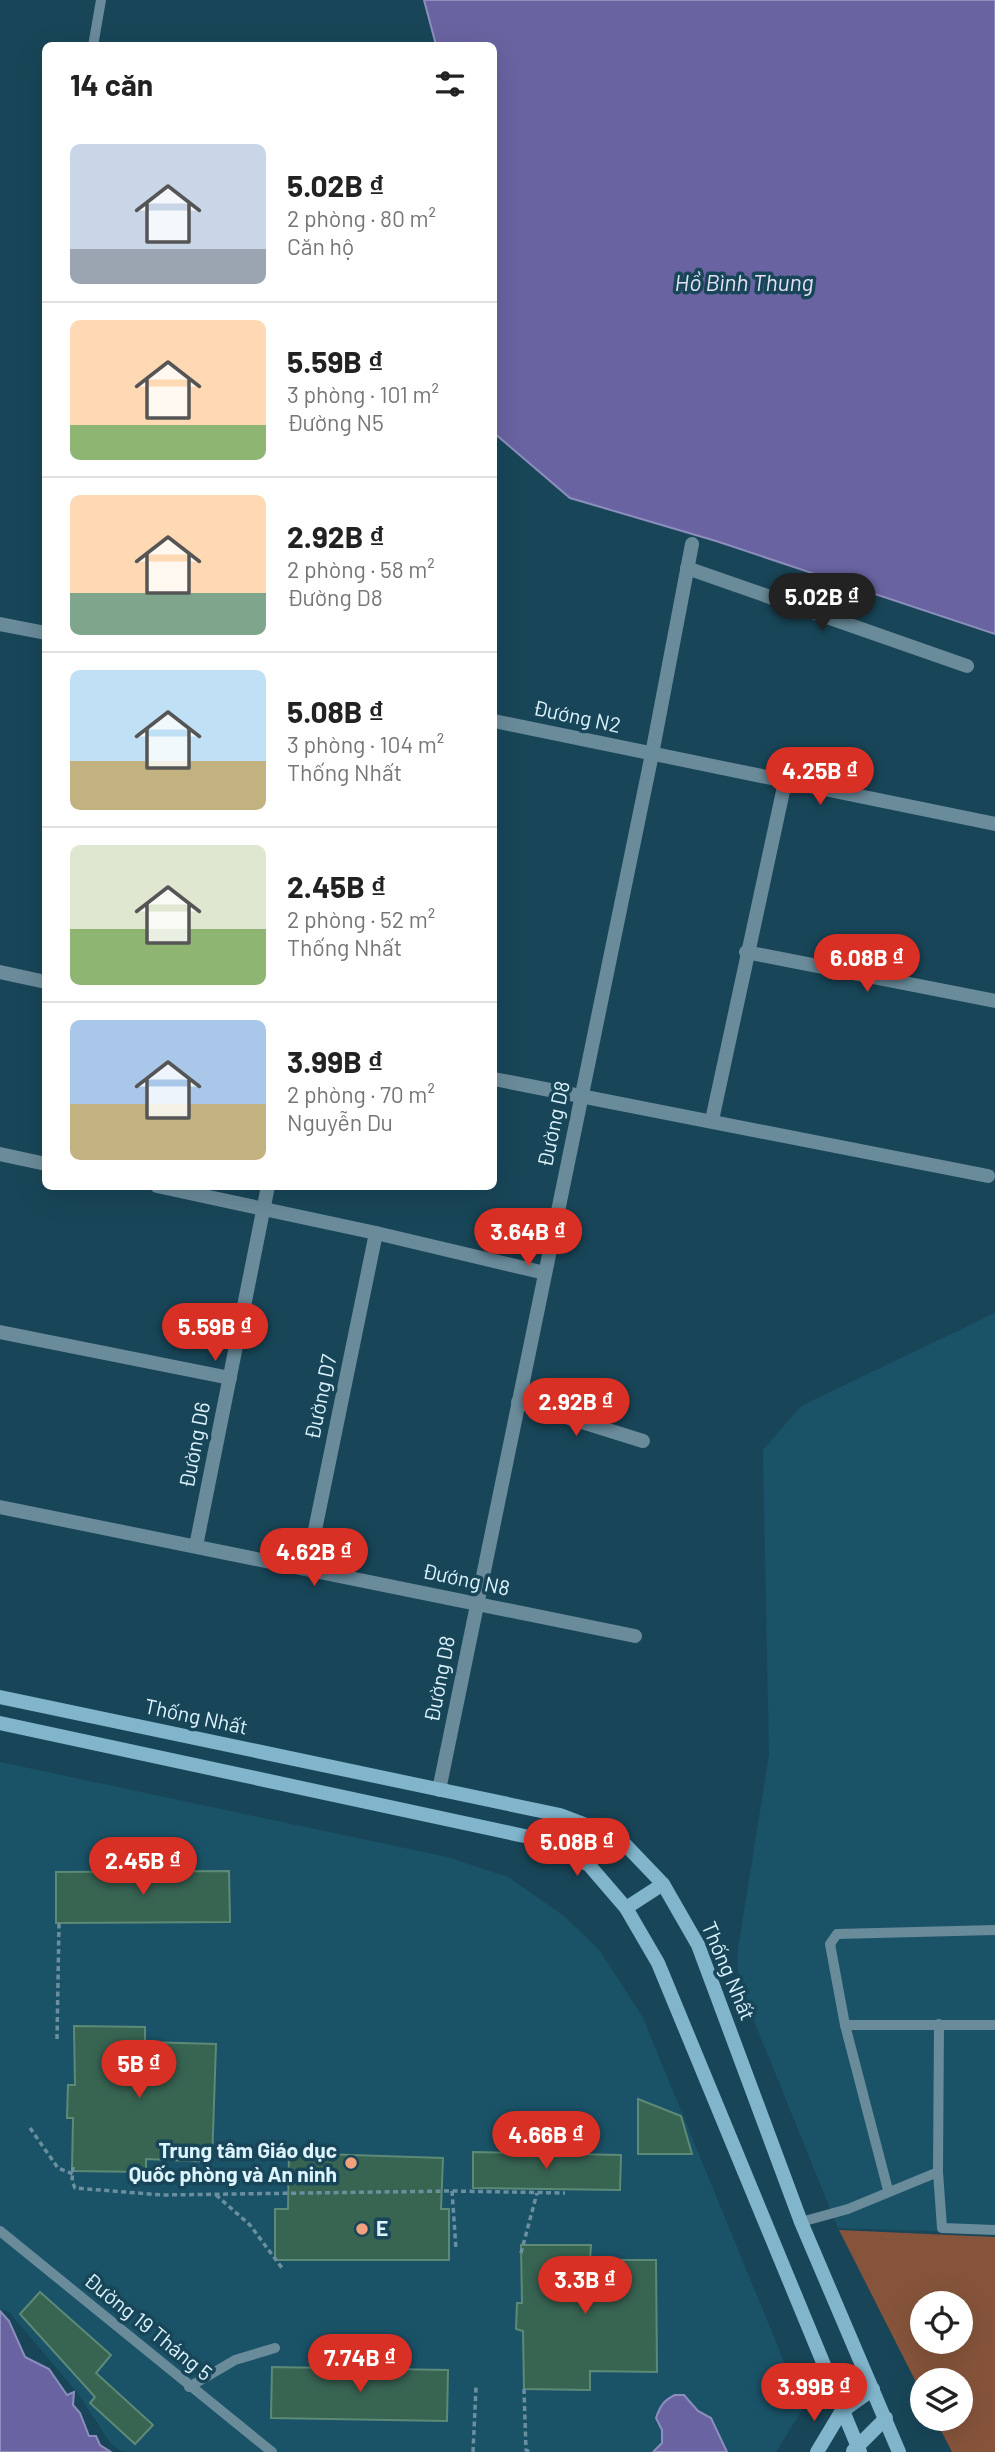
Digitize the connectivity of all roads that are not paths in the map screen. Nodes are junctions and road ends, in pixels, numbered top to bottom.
1 (101, 0) edge
2 (94, 42) edge
3 (692, 544) dead end
4 (687, 568) junction
5 (0, 624) edge
6 (42, 632) edge
7 (967, 666) dead end
8 (497, 723) edge
9 (652, 754) junction
10 (785, 782) junction
11 (995, 824) edge
12 (746, 952) junction
13 (0, 972) edge
14 (42, 981) edge
15 (995, 1001) edge
16 (497, 1080) edge
17 (581, 1098) junction
18 (712, 1120) junction
19 (0, 1154) edge
20 (42, 1163) edge
21 (988, 1176) dead end
22 (175, 1190) edge
23 (267, 1190) edge
24 (263, 1209) junction
25 (376, 1233) junction
26 (545, 1273) junction
27 (0, 1332) edge
28 (230, 1378) junction
29 (518, 1402) junction
30 (643, 1441) dead end
31 (0, 1507) edge
32 (196, 1546) junction
33 (307, 1569) junction
34 (477, 1603) junction
35 (635, 1636) dead end
36 (0, 1697) edge
37 (0, 1723) edge
38 (439, 1790) junction
39 (663, 1884) junction
40 (626, 1908) junction
41 (995, 1930) edge
42 (939, 2024) junction
43 (845, 2025) junction
44 (995, 2025) edge
45 (938, 2172) junction
46 (888, 2190) junction
47 (801, 2222) junction
48 (995, 2230) edge
49 (0, 2231) edge
50 (275, 2347) dead end
51 (189, 2387) junction
52 (873, 2389) junction
53 (841, 2412) junction
54 (886, 2417) junction
55 (856, 2450) edge
56 (272, 2452) edge
57 (817, 2452) edge
58 (899, 2452) edge

1 - 2 lane
3 - 4 street, Đường D8
4 - 7 street
4 - 9 street, Đường D8
5 - 6 street
8 - 9 street, Đướng N2
9 - 10 street, Đướng N2
9 - 17 street, Đường D8
10 - 11 street, Đướng N2
10 - 12 street
12 - 15 street
12 - 18 street
13 - 14 street
16 - 17 street
17 - 18 street
17 - 26 street, Đường D8
18 - 21 street
19 - 20 street
22 - 24 street
23 - 24 street, Đường D6
24 - 25 street
24 - 28 street, Đường D6
25 - 26 street
25 - 33 street, Đường D7
26 - 29 street, Đường D8
27 - 28 street
28 - 32 street, Đường D6
29 - 30 street
29 - 34 street, Đường D8
31 - 32 street, Đướng N8
32 - 33 street, Đướng N8
33 - 34 street, Đướng N8
34 - 35 street, Đướng N8
34 - 38 street, Đường D8
36 - 38 main road, Thống Nhất
37 - 40 main road
38 - 39 main road, Thống Nhất
39 - 40 main road
39 - 47 main road, Thống Nhất
40 - 53 main road
41 - 43 lane
42 - 43 lane
42 - 44 lane
42 - 45 lane
43 - 46 lane
45 - 46 lane
45 - 48 lane
46 - 47 lane
47 - 52 main road, Thống Nhất
49 - 51 lane, Đường 19 Tháng 5
50 - 51 lane
51 - 56 lane, Đường 19 Tháng 5
52 - 53 main road
52 - 54 main road, Thống Nhất
53 - 55 main road
53 - 57 main road
54 - 55 main road
54 - 58 main road, Thống Nhất

